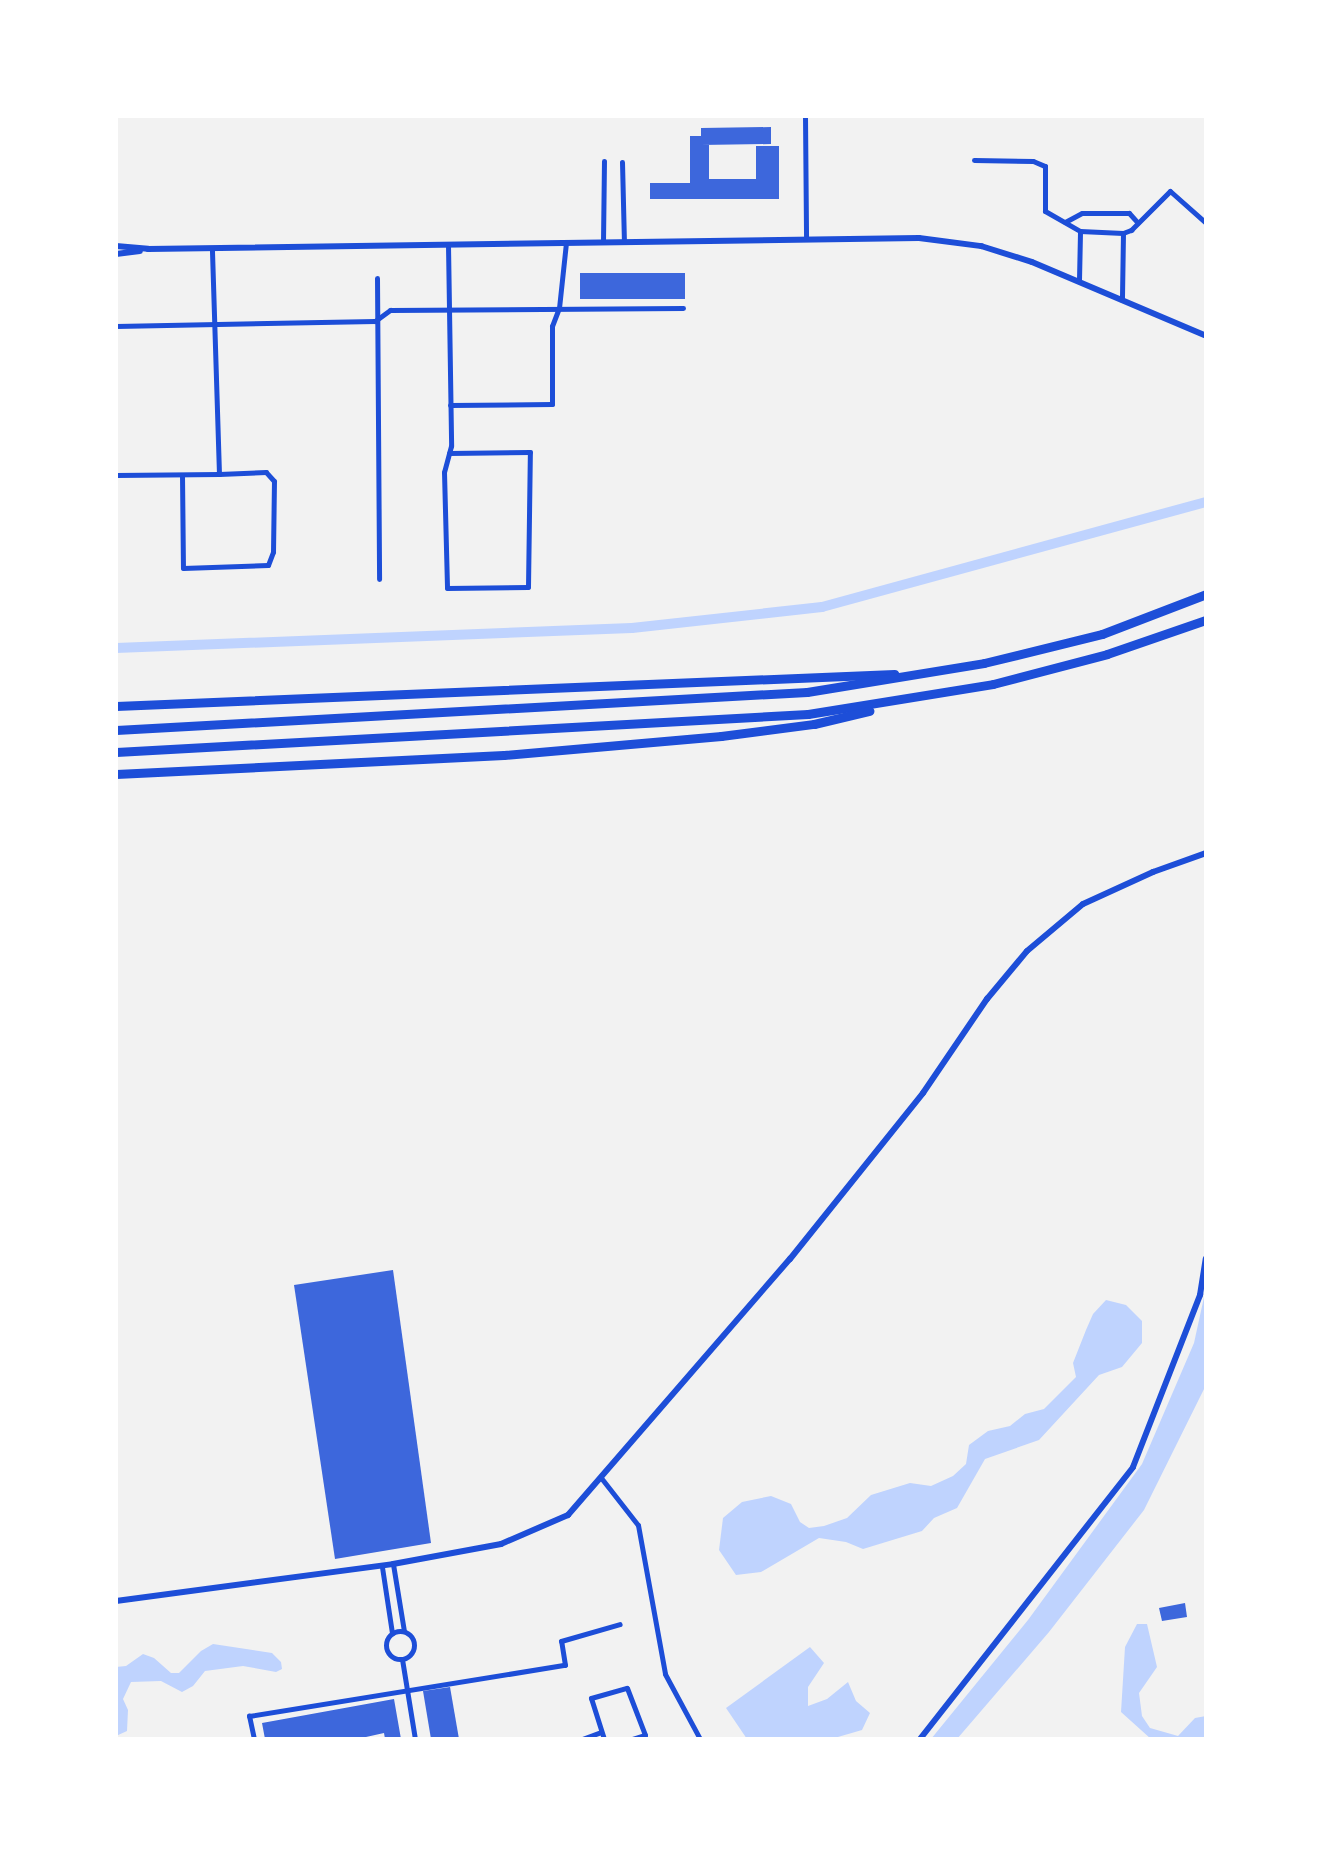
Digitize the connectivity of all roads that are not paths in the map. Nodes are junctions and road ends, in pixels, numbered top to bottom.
1 (805, 116) edge
2 (974, 160) dead end
3 (604, 161) dead end
4 (622, 162) dead end
5 (1065, 222) junction
6 (1138, 223) junction
7 (1206, 223) edge
8 (1080, 231) junction
9 (1123, 233) junction
10 (806, 239) junction
11 (603, 242) junction
12 (624, 242) junction
13 (566, 243) junction
14 (448, 245) junction
15 (116, 246) edge
16 (212, 248) junction
17 (148, 249) junction
18 (116, 254) edge
19 (377, 278) dead end
20 (1079, 280) junction
21 (1122, 300) junction
22 (448, 308) junction
23 (559, 308) junction
24 (683, 308) dead end
25 (375, 321) junction
26 (215, 324) junction
27 (116, 326) edge
28 (1206, 336) edge
29 (450, 405) junction
30 (449, 453) junction
31 (219, 474) junction
32 (116, 475) edge
33 (182, 475) junction
34 (379, 579) dead end
35 (1206, 594) edge
36 (1206, 620) edge
37 (945, 672) junction
38 (930, 696) junction
39 (116, 706) edge
40 (116, 730) edge
41 (116, 752) edge
42 (116, 774) edge
43 (1206, 853) edge
44 (1206, 1258) edge
45 (602, 1479) junction
46 (393, 1564) junction
47 (382, 1567) junction
48 (116, 1601) edge
49 (620, 1624) dead end
50 (404, 1631) junction
51 (392, 1633) junction
52 (402, 1659) junction
53 (407, 1690) junction
54 (602, 1736) edge
55 (254, 1739) edge
56 (415, 1739) edge
57 (582, 1739) edge
58 (632, 1739) edge
59 (700, 1739) edge
60 (920, 1739) edge

1 - 10 street
2 - 5 street
3 - 11 street
4 - 12 street
5 - 6 street
5 - 8 street
6 - 7 street
6 - 9 street
8 - 9 street
8 - 20 street
9 - 21 street
10 - 12 street
10 - 20 street
11 - 12 street
11 - 13 street
13 - 14 street
13 - 23 street
14 - 16 street
14 - 22 street
15 - 17 street
16 - 17 street
16 - 26 street
17 - 18 street
19 - 25 street
20 - 21 street
21 - 28 street
22 - 23 street
22 - 25 street
22 - 29 street
23 - 24 street
23 - 29 street
25 - 26 street
25 - 34 street
26 - 27 street
26 - 31 street
29 - 30 street
30 - 30 street
31 - 33 street
31 - 33 street
32 - 33 street
35 - 37 highway
36 - 38 highway
37 - 39 highway
37 - 40 highway
38 - 41 highway
38 - 42 highway
43 - 45 street
44 - 60 street
45 - 46 street
45 - 59 street
46 - 47 street
46 - 50 street
47 - 48 street
47 - 51 street
49 - 53 street
50 - 51 street
50 - 52 street
51 - 52 street
52 - 53 street
53 - 55 street
53 - 56 street
54 - 57 street
54 - 58 street

